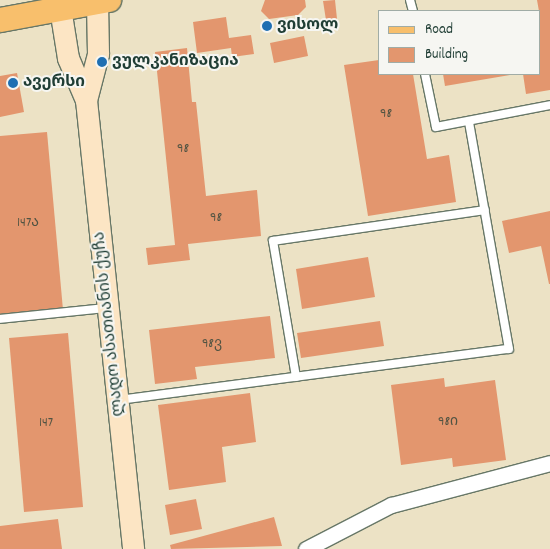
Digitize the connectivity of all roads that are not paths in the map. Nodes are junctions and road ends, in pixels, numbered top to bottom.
1 (101, 1) edge
2 (59, 4) edge
3 (0, 20) edge
4 (426, 75) edge
5 (86, 100) junction
6 (550, 105) edge
7 (469, 121) junction
8 (485, 210) junction
9 (108, 308) junction
10 (0, 319) edge
11 (296, 376) junction
12 (118, 400) junction
13 (550, 463) edge
14 (133, 549) edge
15 (306, 549) edge

1 - 2 main road
1 - 5 main road, ლადო ასათიანის ქუჩა
2 - 3 main road
2 - 5 main road, ლადო ასათიანის ქუჩა
4 - 7 lane
5 - 9 main road, ლადო ასათიანის ქუჩა
6 - 7 lane
7 - 8 lane
8 - 11 lane
8 - 11 lane
9 - 10 lane
9 - 12 main road, ლადო ასათიანის ქუჩა
11 - 12 lane
12 - 14 main road, ლადო ასათიანის ქუჩა
13 - 15 street

